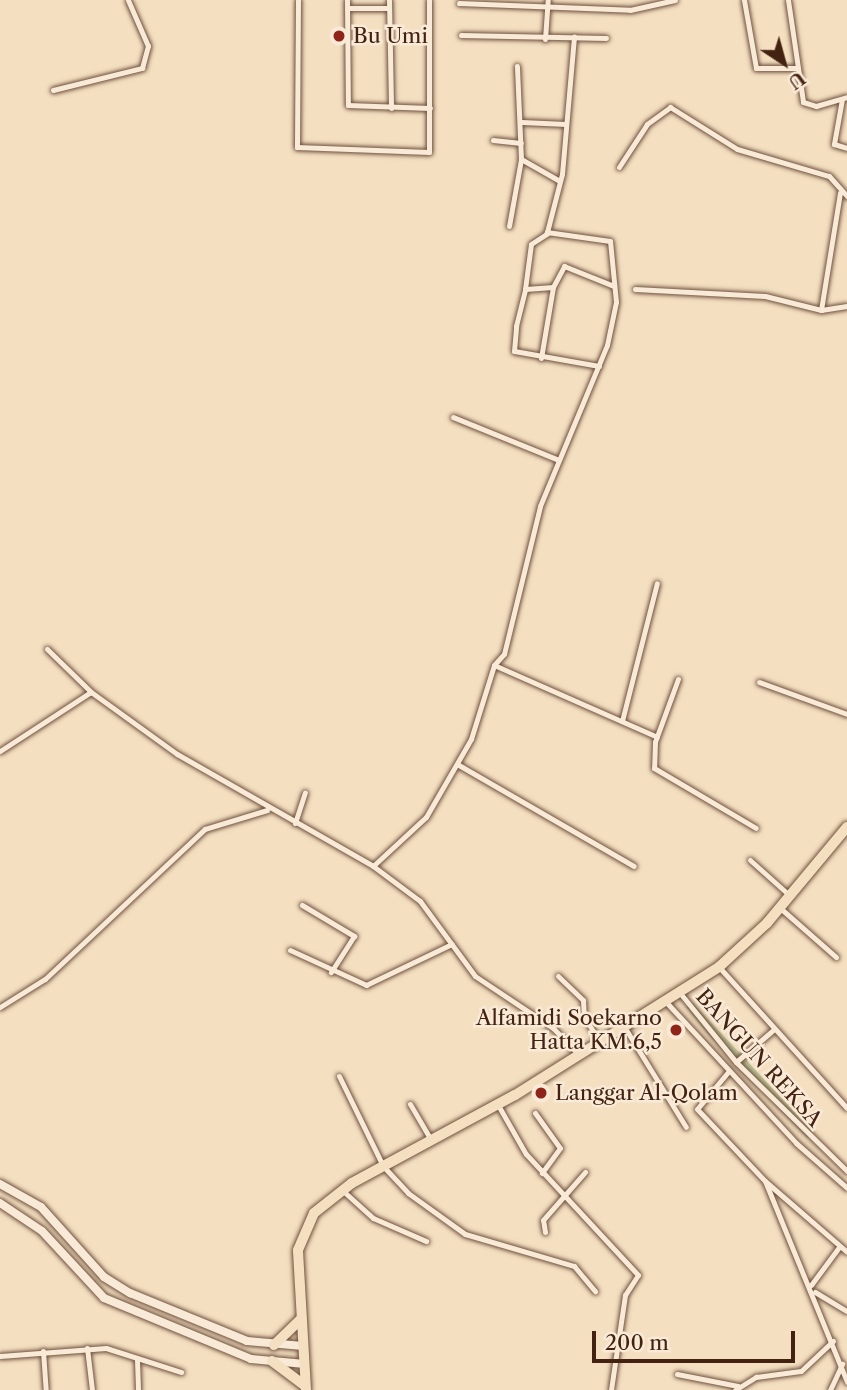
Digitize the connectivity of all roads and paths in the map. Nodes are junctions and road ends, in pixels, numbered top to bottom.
1 (128, 0) edge
2 (298, 0) edge
3 (347, 0) edge
4 (389, 0) edge
5 (429, 0) edge
6 (632, 0) edge
7 (676, 0) edge
8 (744, 0) edge
9 (788, 0) edge
10 (548, 2) edge
11 (459, 3) dead end
12 (347, 8) junction
13 (389, 8) junction
14 (630, 10) junction
15 (461, 35) dead end
16 (574, 37) junction
17 (606, 38) dead end
18 (545, 39) junction
19 (517, 66) dead end
20 (798, 68) junction
21 (53, 90) dead end
22 (845, 98) edge
23 (391, 108) junction
24 (430, 108) junction
25 (522, 122) junction
26 (566, 124) junction
27 (493, 141) dead end
28 (521, 142) junction
29 (847, 148) edge
30 (521, 159) junction
31 (619, 167) dead end
32 (558, 180) junction
33 (844, 194) edge
34 (509, 226) dead end
35 (548, 233) junction
36 (614, 286) junction
37 (553, 287) junction
38 (525, 289) junction
39 (635, 289) dead end
40 (847, 306) edge
41 (821, 310) junction
42 (541, 358) junction
43 (599, 366) junction
44 (453, 417) dead end
45 (559, 460) junction
46 (657, 583) dead end
47 (47, 649) dead end
48 (494, 665) junction
49 (678, 679) dead end
50 (759, 682) dead end
51 (91, 692) junction
52 (847, 714) edge
53 (622, 721) junction
54 (657, 737) junction
55 (0, 751) edge
56 (457, 764) junction
57 (305, 793) dead end
58 (267, 810) junction
59 (295, 824) junction
60 (847, 827) edge
61 (755, 828) dead end
62 (750, 860) dead end
63 (373, 866) junction
64 (634, 866) dead end
65 (788, 894) junction
66 (302, 905) dead end
67 (779, 907) junction
68 (452, 944) junction
69 (290, 950) dead end
70 (836, 957) dead end
71 (719, 967) junction
72 (331, 972) junction
73 (558, 976) dead end
74 (680, 993) junction
75 (667, 1003) junction
76 (0, 1007) edge
77 (625, 1028) junction
78 (772, 1031) junction
79 (601, 1043) junction
80 (579, 1055) junction
81 (736, 1062) junction
82 (728, 1072) junction
83 (339, 1076) dead end
84 (410, 1104) dead end
85 (498, 1105) junction
86 (847, 1108) edge
87 (535, 1113) dead end
88 (686, 1127) dead end
89 (811, 1139) junction
90 (431, 1140) junction
91 (801, 1148) junction
92 (383, 1166) junction
93 (847, 1171) edge
94 (585, 1172) dead end
95 (542, 1173) junction
96 (765, 1181) junction
97 (0, 1184) edge
98 (847, 1188) edge
99 (342, 1190) junction
100 (566, 1196) junction
101 (0, 1203) edge
102 (545, 1232) dead end
103 (426, 1241) dead end
104 (839, 1247) junction
105 (847, 1252) edge
106 (811, 1285) junction
107 (595, 1291) dead end
108 (815, 1292) junction
109 (847, 1311) edge
110 (301, 1319) junction
111 (833, 1341) junction
112 (254, 1343) junction
113 (274, 1345) junction
114 (303, 1346) junction
115 (87, 1348) junction
116 (43, 1351) junction
117 (0, 1356) edge
118 (251, 1359) junction
119 (136, 1360) junction
120 (272, 1361) junction
121 (305, 1364) junction
122 (842, 1364) junction
123 (181, 1372) dead end
124 (677, 1374) dead end
125 (710, 1380) junction
126 (847, 1382) edge
127 (306, 1388) edge
128 (737, 1388) edge
129 (46, 1390) edge
130 (92, 1390) edge
131 (138, 1390) edge
132 (611, 1390) edge
133 (708, 1390) edge
134 (830, 1390) edge

1 - 21 street
2 - 24 street
3 - 12 street
4 - 13 street
5 - 24 street
6 - 14 street
7 - 14 street
8 - 20 street
9 - 20 street
10 - 11 street
10 - 14 street
10 - 18 street
12 - 13 street
12 - 23 street
13 - 23 street
15 - 18 street
16 - 17 street
16 - 18 street
16 - 26 street
19 - 25 street
20 - 22 street
22 - 29 street
23 - 24 street
25 - 26 street
25 - 28 street
26 - 32 street
27 - 28 street
28 - 30 street
30 - 32 street
30 - 34 street
31 - 33 street
32 - 35 street
33 - 41 street
35 - 36 street
35 - 38 street
36 - 37 street
36 - 43 street
37 - 38 street
37 - 42 street
38 - 42 street
39 - 41 street
40 - 41 street
42 - 43 street
43 - 45 street
44 - 45 street
45 - 48 street
46 - 53 street
47 - 51 street
48 - 53 street
48 - 56 street
49 - 54 street
50 - 52 street
51 - 55 street
51 - 58 street
53 - 54 street
54 - 61 street
56 - 63 street
56 - 64 street
57 - 59 street
58 - 59 street
58 - 76 street
59 - 63 street
60 - 65 highway
62 - 65 street
63 - 68 street
65 - 67 highway
66 - 72 street
67 - 70 street
67 - 71 highway
68 - 72 street
68 - 80 street
69 - 72 street
71 - 74 highway
71 - 78 street
73 - 79 street
74 - 75 highway
74 - 81 street, BANGUN REKSA
75 - 77 highway
75 - 82 street
77 - 79 highway
77 - 88 street
78 - 81 street
78 - 86 street
79 - 80 highway
80 - 85 highway
81 - 89 street, BANGUN REKSA
82 - 91 street
82 - 96 street
83 - 92 street
84 - 90 street
85 - 90 highway
85 - 95 street
87 - 95 street
89 - 91 street
89 - 93 street, BANGUN REKSA
90 - 92 highway
91 - 98 street
92 - 99 highway
92 - 107 street
94 - 100 street
95 - 100 street
96 - 104 street
96 - 106 street
97 - 112 street
99 - 103 street
99 - 110 highway
100 - 102 street
100 - 132 street
101 - 118 street
104 - 105 street
104 - 106 street
106 - 108 street
108 - 109 street
108 - 111 street
110 - 113 highway
110 - 114 highway
111 - 122 street
111 - 128 street
112 - 113 street
112 - 118 street
113 - 114 street
114 - 121 highway
115 - 116 street
115 - 119 street
115 - 130 street
116 - 117 street
116 - 129 street
118 - 120 street
119 - 123 street
119 - 131 street
120 - 121 street
120 - 127 highway
121 - 127 highway
122 - 126 street
122 - 134 street
124 - 125 street
125 - 128 street
125 - 133 street

